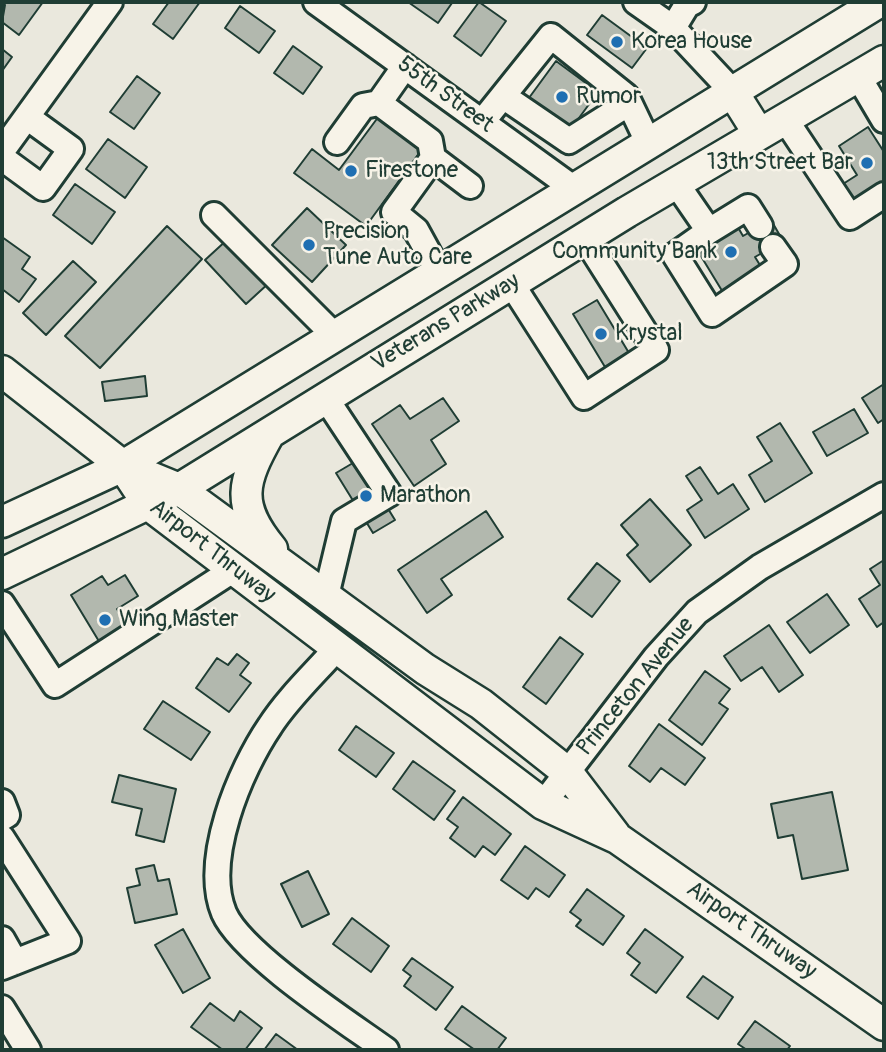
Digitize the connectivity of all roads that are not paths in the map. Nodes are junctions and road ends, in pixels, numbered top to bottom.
1 (110, 2) edge
2 (316, 2) edge
3 (636, 2) edge
4 (693, 2) edge
5 (880, 2) edge
6 (673, 28) junction
7 (884, 61) edge
8 (405, 66) junction
9 (858, 76) junction
10 (732, 91) junction
11 (503, 96) junction
12 (379, 103) junction
13 (629, 103) junction
14 (27, 117) junction
15 (785, 119) junction
16 (884, 120) edge
17 (482, 122) junction
18 (759, 134) junction
19 (337, 142) dead end
20 (648, 142) junction
21 (2, 151) edge
22 (2, 158) edge
23 (433, 158) junction
24 (676, 183) junction
25 (470, 186) dead end
26 (573, 188) junction
27 (884, 195) edge
28 (214, 215) dead end
29 (709, 231) junction
30 (585, 238) junction
31 (439, 272) junction
32 (511, 283) junction
33 (335, 336) junction
34 (2, 371) edge
35 (326, 397) junction
36 (271, 431) junction
37 (123, 466) junction
38 (179, 489) junction
39 (884, 495) edge
40 (148, 504) junction
41 (2, 522) edge
42 (285, 566) junction
43 (233, 570) junction
44 (2, 574) edge
45 (326, 596) junction
46 (2, 604) edge
47 (336, 649) junction
48 (567, 772) junction
49 (2, 802) edge
50 (543, 804) junction
51 (2, 818) edge
52 (2, 838) edge
53 (617, 838) junction
54 (2, 939) edge
55 (8, 964) edge
56 (2, 1008) edge
57 (884, 1025) edge
58 (28, 1050) edge
59 (387, 1050) edge

1 - 14 street
2 - 8 street, 55th Street
3 - 6 street
4 - 6 street
5 - 10 main road, Veterans Parkway
6 - 10 street
7 - 9 main road, Veterans Parkway
8 - 12 street
8 - 17 street, 55th Street
9 - 15 main road, Veterans Parkway
9 - 16 street
10 - 18 main road
10 - 20 main road, Veterans Parkway
11 - 13 street
11 - 13 street
11 - 17 street
12 - 19 street
12 - 23 street
13 - 20 street
14 - 21 street
14 - 22 street
15 - 18 main road, Veterans Parkway
15 - 27 street
17 - 26 street, 55th Street
18 - 24 main road, Veterans Parkway
20 - 26 main road, Veterans Parkway
23 - 25 street
23 - 31 street
24 - 29 street
24 - 30 main road, Veterans Parkway
26 - 31 main road, Veterans Parkway
28 - 33 street
29 - 29 street
30 - 32 main road, Veterans Parkway
30 - 32 street
31 - 33 main road, Veterans Parkway
32 - 35 main road, Veterans Parkway
33 - 37 main road, Veterans Parkway
34 - 37 main road
35 - 36 main road, Veterans Parkway
35 - 45 street
36 - 38 main road, Veterans Parkway
36 - 42 main road
37 - 38 main road, Airport Thruway
37 - 40 main road, Airport Thruway
37 - 41 main road, Veterans Parkway
38 - 40 main road, Veterans Parkway
38 - 42 main road, Airport Thruway
39 - 48 street, Princeton Avenue
40 - 43 main road, Airport Thruway
40 - 44 main road, Veterans Parkway
42 - 45 main road, Airport Thruway
43 - 46 street
43 - 47 main road, Airport Thruway
45 - 48 main road, Airport Thruway
47 - 50 main road, Airport Thruway
47 - 59 street
48 - 50 street, Princeton Avenue
48 - 53 main road, Airport Thruway
49 - 51 street
50 - 53 main road, Airport Thruway
52 - 55 street
53 - 57 main road, Airport Thruway
54 - 55 street
56 - 58 street

